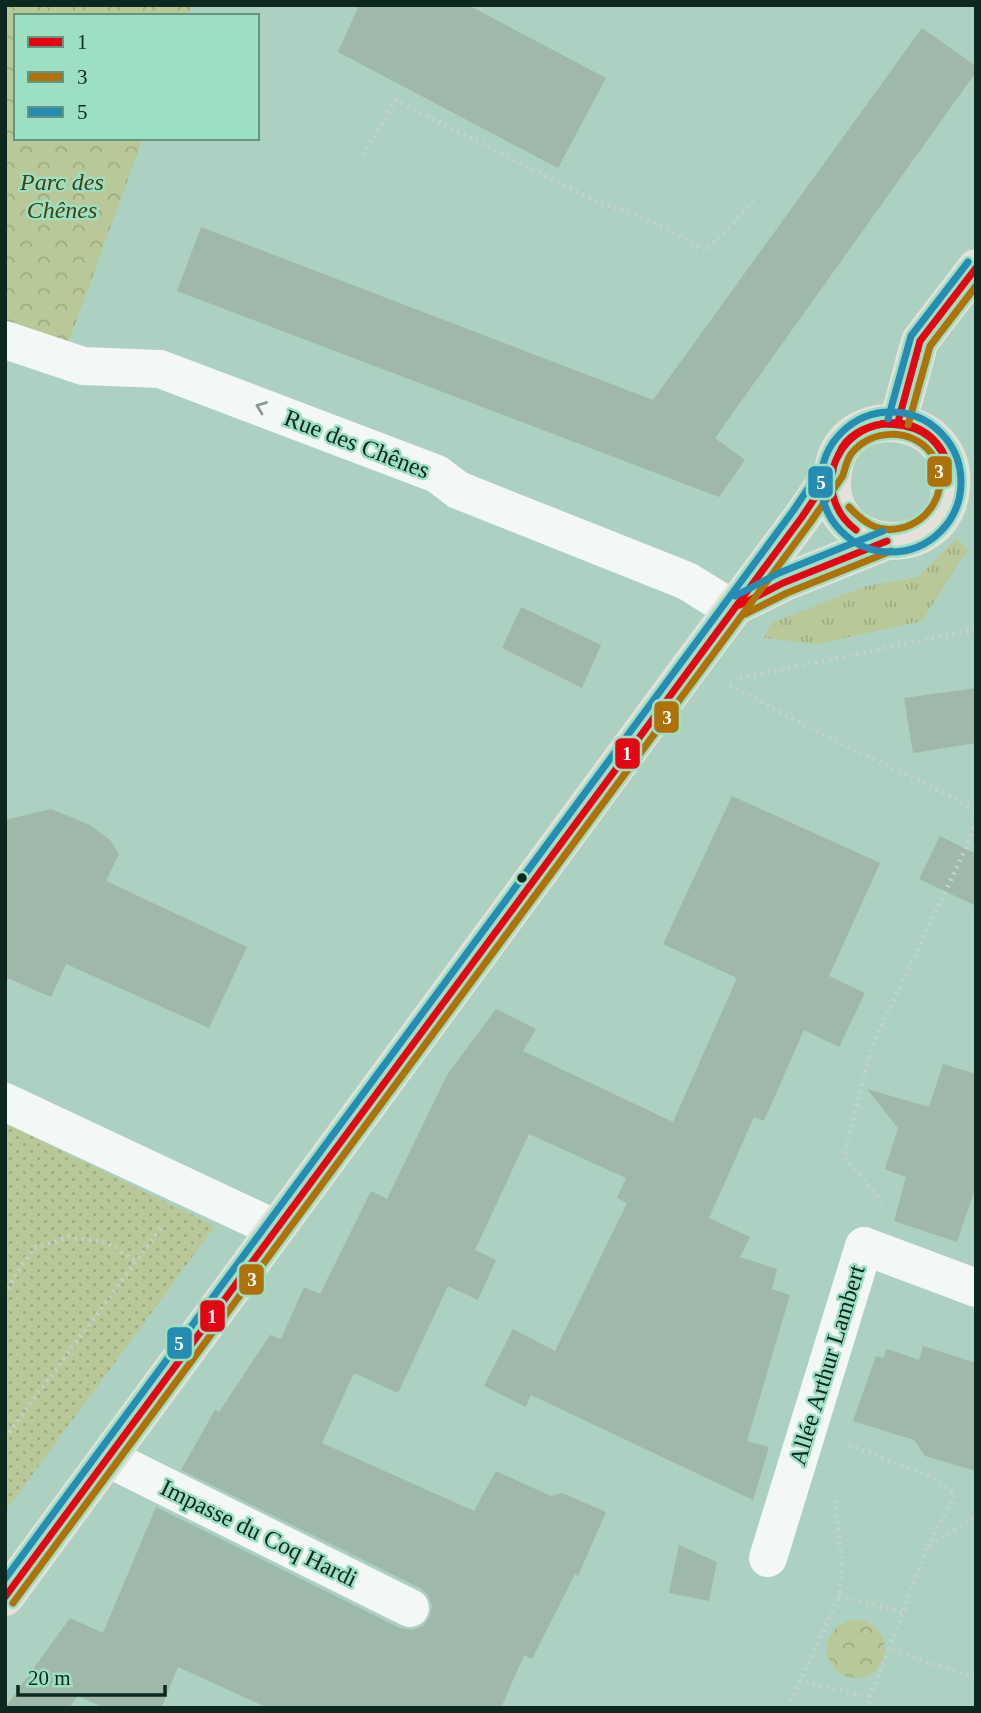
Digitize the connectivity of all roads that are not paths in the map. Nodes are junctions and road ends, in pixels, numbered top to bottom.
1 (976, 268) edge
2 (5, 340) edge
3 (898, 422) junction
4 (833, 471) junction
5 (961, 510) edge
6 (887, 541) junction
7 (732, 608) junction
8 (5, 1102) edge
9 (276, 1229) junction
10 (976, 1288) edge
11 (108, 1458) junction
12 (768, 1558) dead end
13 (5, 1597) edge
14 (410, 1608) dead end

1 - 3 main road
7 -> 2 street, Rue des Chênes
3 - 4 main road
3 - 5 main road
4 - 6 main road
4 - 7 main road
5 - 6 main road
6 - 7 main road
7 - 9 main road
8 - 9 street
9 - 11 main road
10 - 12 street, Allée Arthur Lambert
11 - 13 main road
11 - 14 street, Impasse du Coq Hardi

